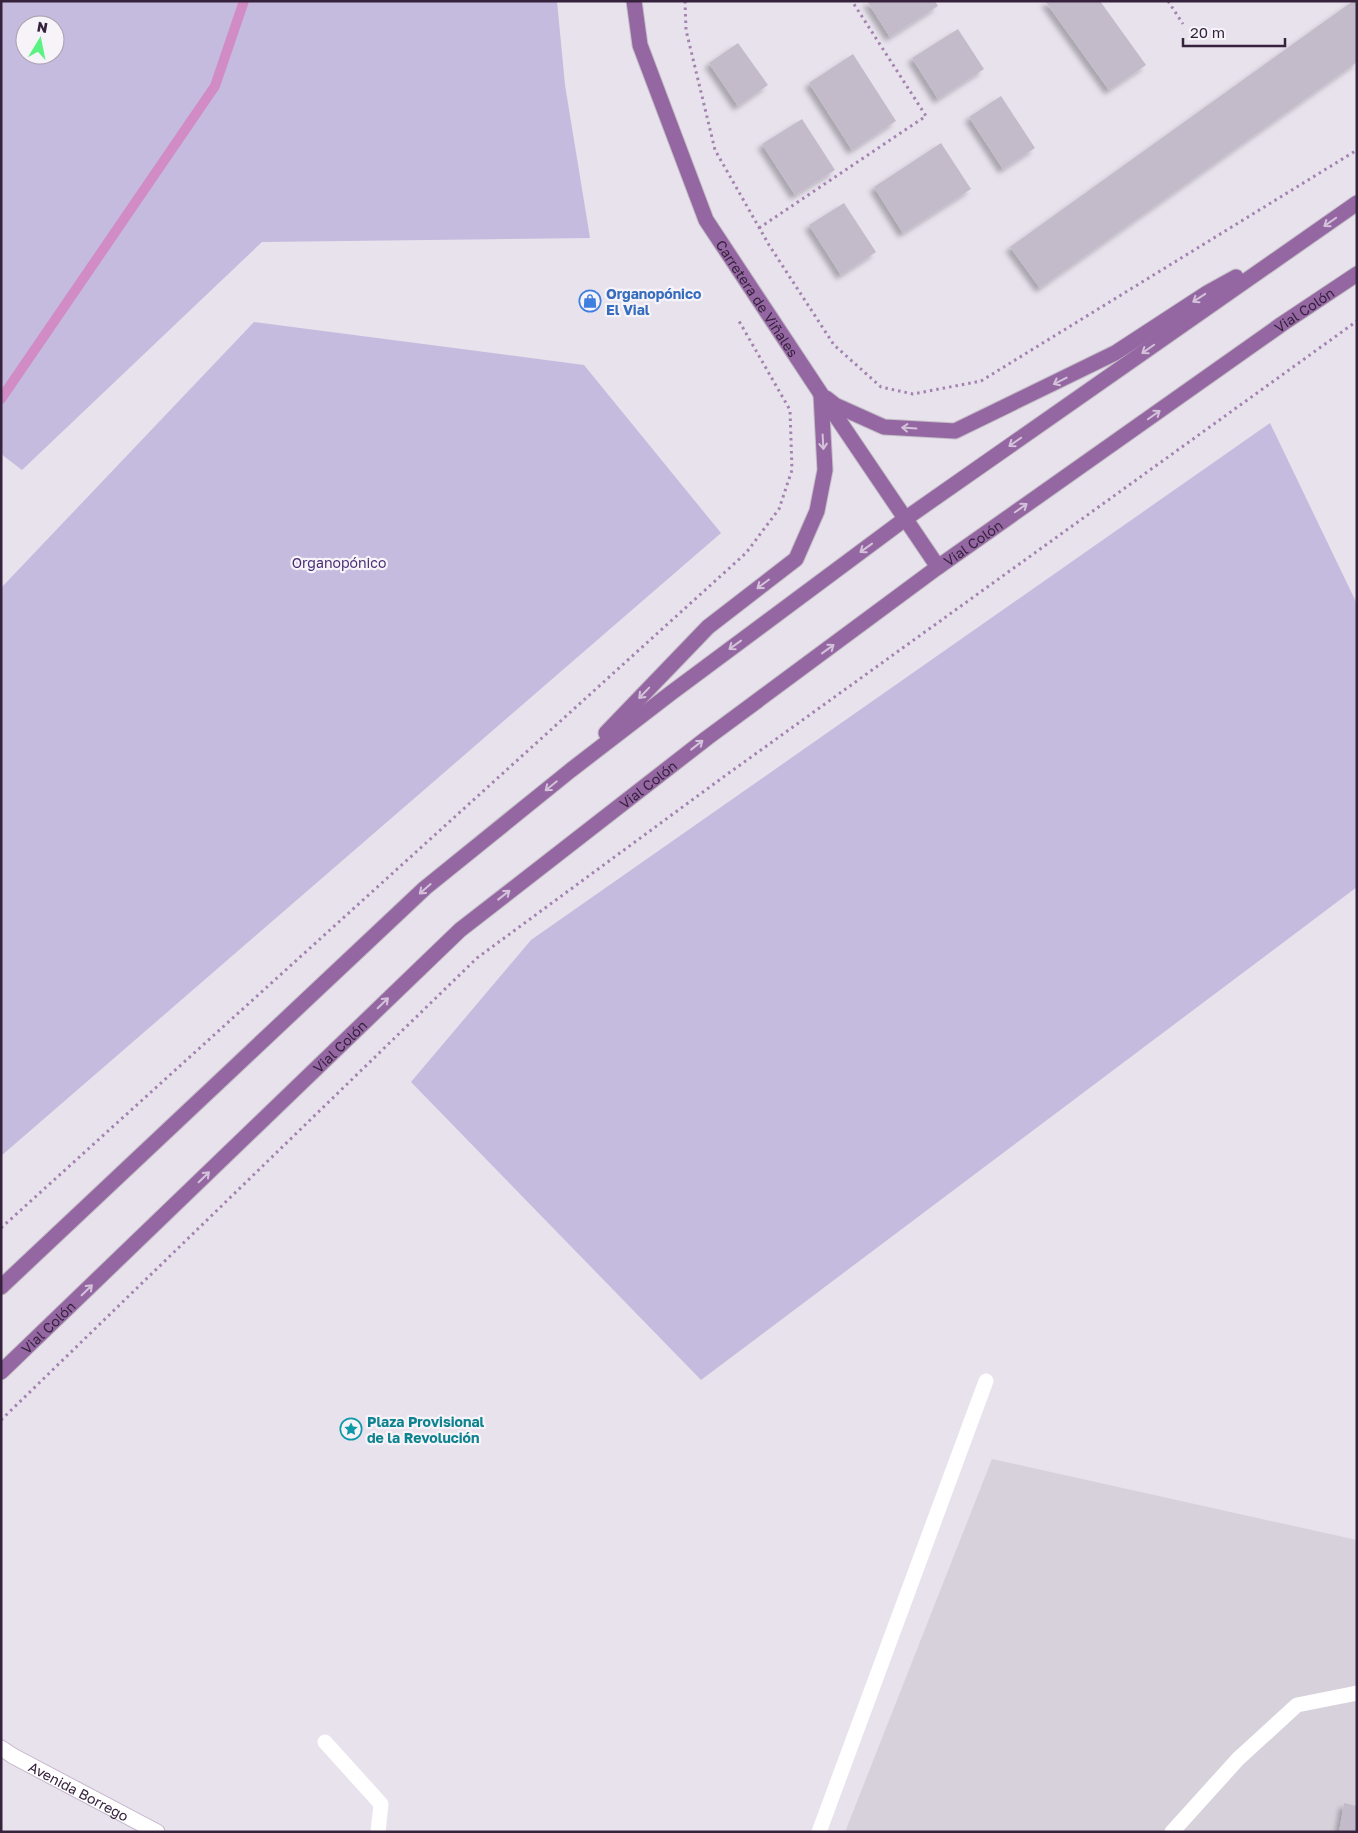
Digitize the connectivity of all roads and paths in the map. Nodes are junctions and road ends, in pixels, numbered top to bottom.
1 (634, 1) edge
2 (685, 1) edge
3 (852, 1) edge
4 (1168, 1) edge
5 (1183, 24) dead end
6 (1357, 150) edge
7 (1357, 203) edge
8 (759, 228) junction
9 (1303, 240) junction
10 (1357, 274) edge
11 (739, 320) dead end
12 (1357, 321) edge
13 (820, 394) junction
14 (905, 519) junction
15 (938, 567) junction
16 (570, 770) junction
17 (1, 1228) edge
18 (1, 1287) edge
19 (1, 1372) edge
20 (986, 1381) dead end
21 (1, 1420) edge
22 (1357, 1693) edge
23 (325, 1742) dead end
24 (1, 1748) edge
25 (157, 1832) edge
26 (378, 1832) edge
27 (819, 1832) edge
28 (1172, 1832) edge

1 - 13 main road, Carretera de Viñales
2 - 8 path
3 - 8 path
4 - 5 path
6 - 8 path
7 -> 9 main road
9 -> 13 main road
9 -> 14 main road
15 -> 10 main road, Vial Colón
11 - 17 path
12 - 21 path
13 - 14 main road, Carretera de Viñales
13 -> 16 main road
14 - 15 main road, Carretera de Viñales
14 -> 16 main road
19 -> 15 main road, Vial Colón
16 -> 18 main road
20 - 27 street
22 - 28 street
23 - 26 street
24 - 25 street, Avenida Borrego

